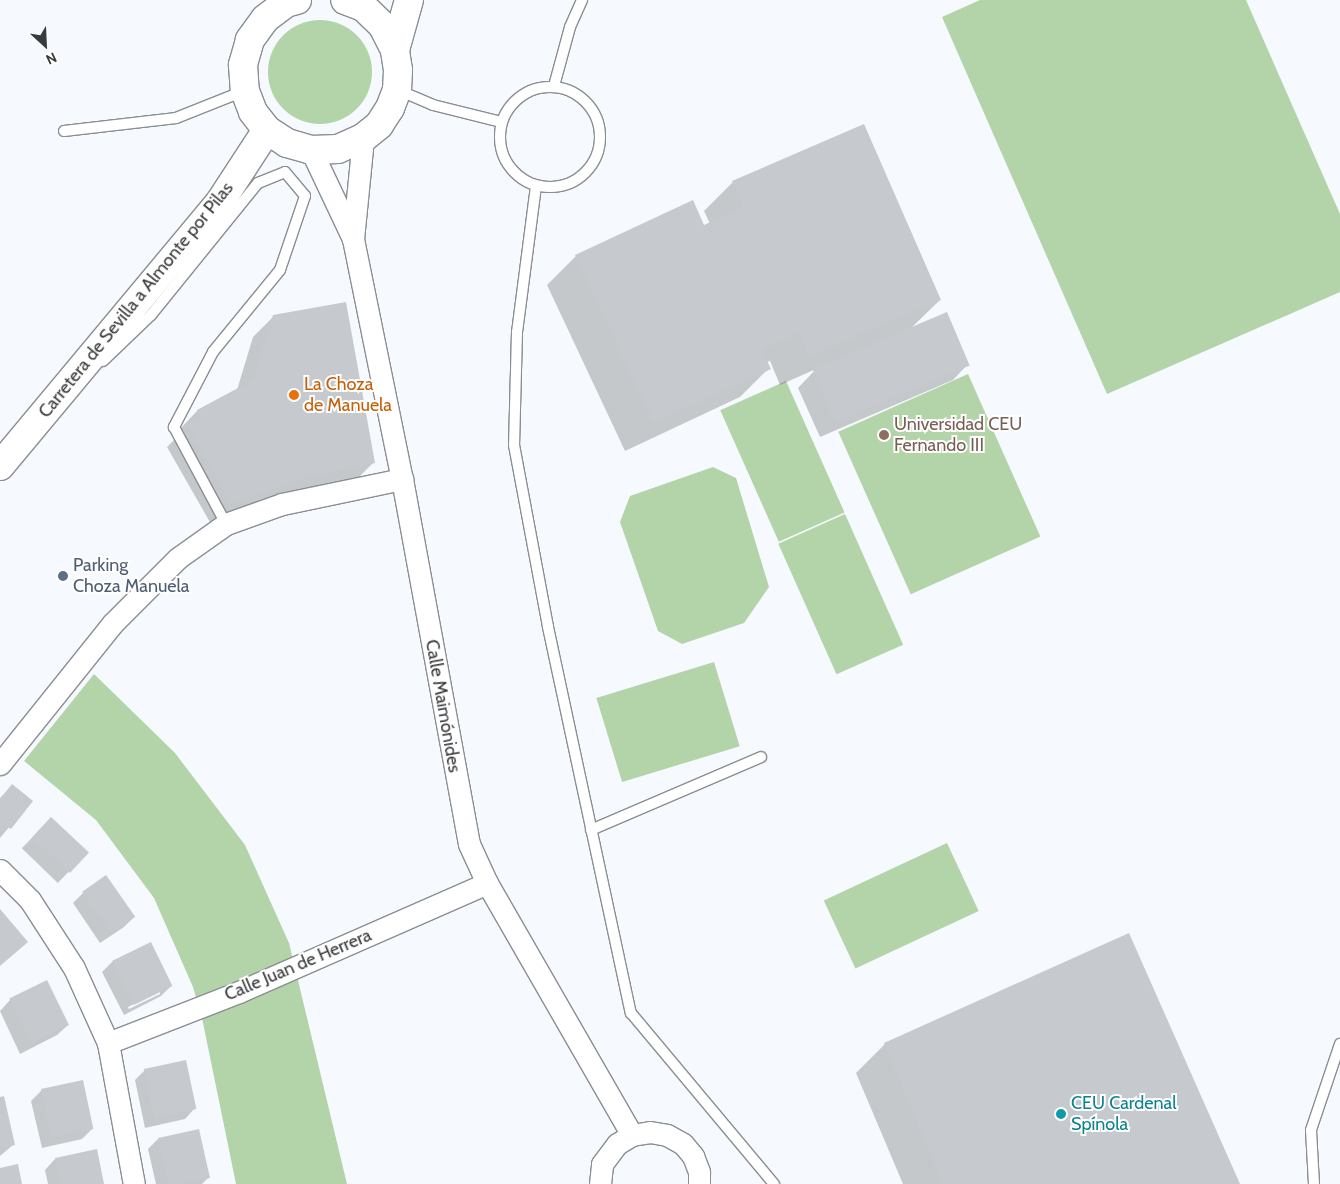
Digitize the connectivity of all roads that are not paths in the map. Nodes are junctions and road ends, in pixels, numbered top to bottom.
1 (297, 0) edge
2 (345, 0) edge
3 (410, 0) edge
4 (582, 0) edge
5 (395, 50) junction
6 (554, 86) junction
7 (397, 90) junction
8 (245, 91) junction
9 (501, 122) junction
10 (267, 130) junction
11 (64, 131) dead end
12 (363, 138) junction
13 (311, 150) junction
14 (536, 186) junction
15 (353, 239) junction
16 (8, 457) edge
17 (402, 479) junction
18 (226, 524) junction
19 (761, 757) dead end
20 (0, 764) edge
21 (591, 830) junction
22 (0, 870) edge
23 (487, 883) junction
24 (108, 1043) junction
25 (1340, 1044) edge
26 (632, 1135) junction
27 (134, 1184) edge
28 (600, 1184) edge
29 (700, 1184) edge
30 (774, 1184) edge
31 (1314, 1184) edge

1 - 8 main road
2 - 5 main road
3 - 5 main road
4 - 6 lane
5 - 7 main road
6 - 9 lane
6 - 14 lane
7 - 9 lane
7 - 12 main road
8 - 10 main road
8 - 11 lane
9 - 14 lane
10 - 13 main road
10 - 16 main road, Carretera de Sevilla a Almonte por Pilas
12 - 13 main road
12 - 15 street, Calle Maimónides
13 - 15 street, Calle Maimónides
14 - 21 lane
15 - 17 street, Calle Maimónides
16 - 18 lane
17 - 18 street
17 - 23 street, Calle Maimónides
18 - 20 street
19 - 21 lane
21 - 30 lane
22 - 24 street
23 - 24 street, Calle Juan de Herrera
23 - 26 street, Calle Maimónides
24 - 27 street
25 - 31 lane
26 - 28 street
26 - 29 street

